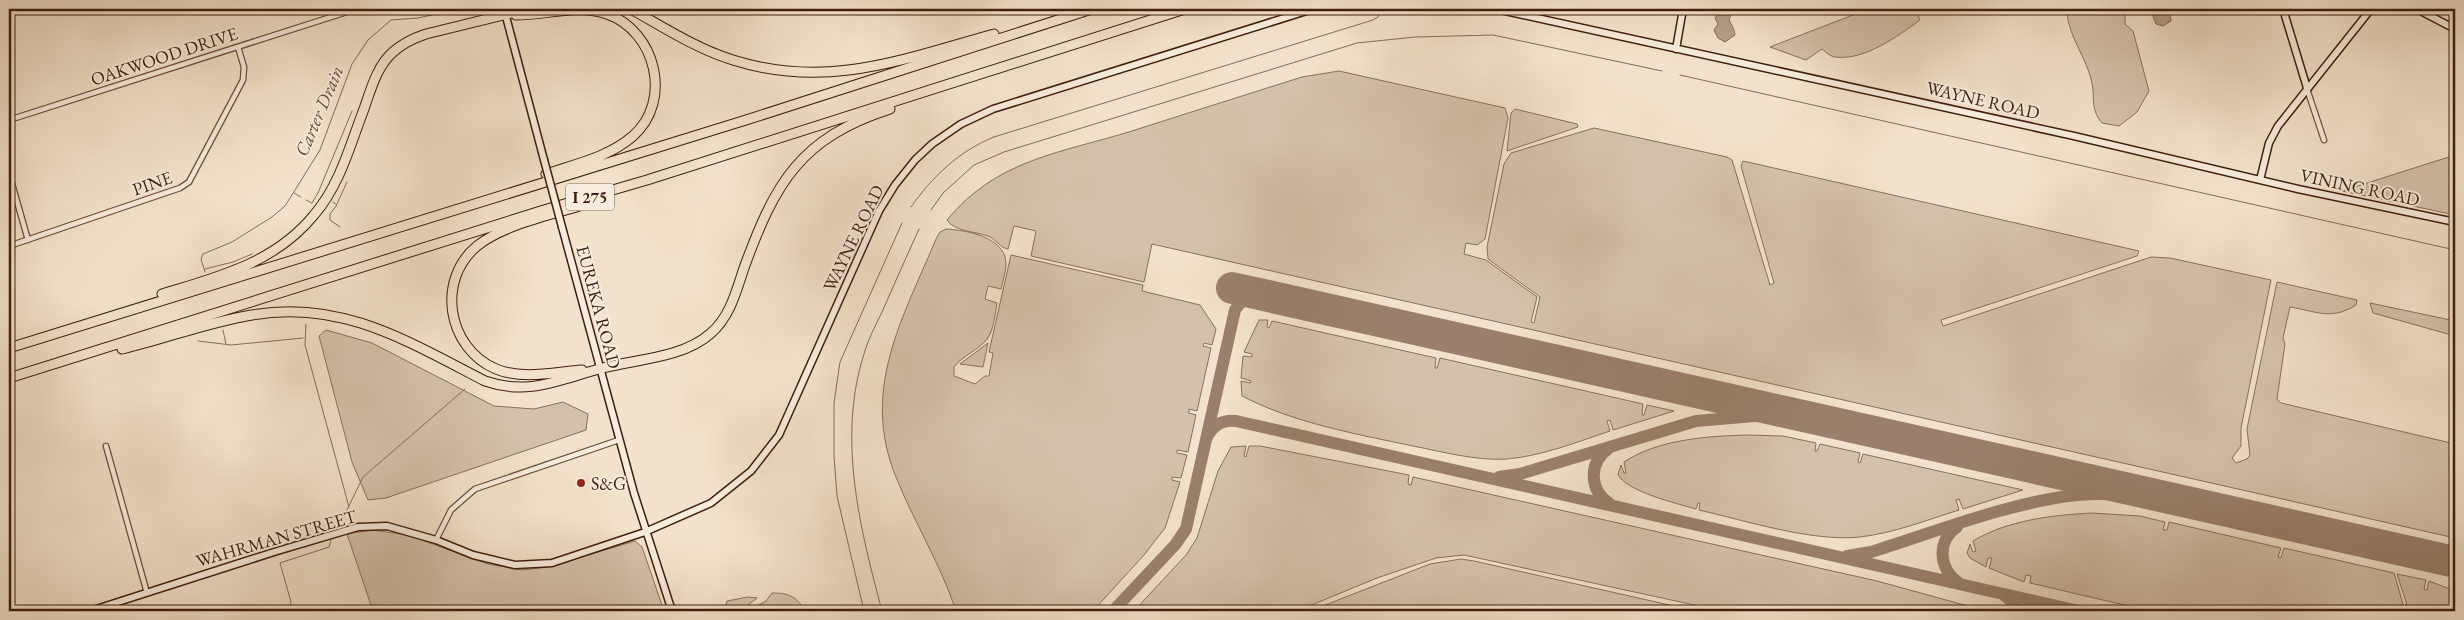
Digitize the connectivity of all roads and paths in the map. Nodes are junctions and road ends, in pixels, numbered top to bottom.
1 (356, 9) edge
2 (528, 9) edge
3 (631, 9) edge
4 (1092, 9) edge
5 (1185, 9) edge
6 (1314, 9) edge
7 (1496, 9) edge
8 (1683, 9) edge
9 (2283, 9) edge
10 (2371, 9) edge
11 (2417, 9) edge
12 (505, 12) edge
13 (1070, 16) junction
14 (2455, 29) edge
15 (1081, 43) junction
16 (238, 47) junction
17 (1676, 49) junction
18 (2307, 88) junction
19 (9, 120) edge
20 (2324, 140) dead end
21 (9, 173) edge
22 (647, 180) junction
23 (2260, 180) junction
24 (458, 208) junction
25 (2455, 222) edge
26 (28, 240) junction
27 (9, 246) edge
28 (77, 326) junction
29 (9, 348) edge
30 (100, 350) junction
31 (600, 368) junction
32 (9, 378) edge
33 (619, 440) junction
34 (106, 446) dead end
35 (645, 532) junction
36 (436, 540) junction
37 (147, 593) junction
38 (90, 611) edge
39 (672, 611) edge

1 - 16 street, OAKWOOD DRIVE
2 - 12 highway
3 - 13 highway
4 - 13 highway, I 275
5 - 15 highway, I 275
6 - 35 main road, WAYNE ROAD
7 - 17 main road, WAYNE ROAD
8 - 17 main road
9 - 18 main road
10 - 18 main road
11 - 14 main road
12 - 24 highway
12 - 28 highway
12 - 31 main road, EUREKA ROAD, bridge
13 - 24 highway, I 275
15 - 22 highway, I 275
15 - 31 highway
16 - 19 street, OAKWOOD DRIVE
16 - 26 street, PINE
17 - 23 main road, WAYNE ROAD
18 - 20 street
18 - 23 main road
21 - 26 street
22 - 30 highway, I 275
22 - 31 highway
23 - 25 main road, VINING ROAD
24 - 28 highway, I 275
26 - 27 street, PINE
28 - 29 highway, I 275
30 - 31 highway
30 - 32 highway, I 275
31 - 33 main road, EUREKA ROAD
33 - 35 main road, EUREKA ROAD
33 - 36 street
34 - 37 street
35 - 36 main road, WAHRMAN STREET
35 - 39 main road, EUREKA ROAD
36 - 37 main road, WAHRMAN STREET
37 - 38 main road, WAHRMAN STREET

